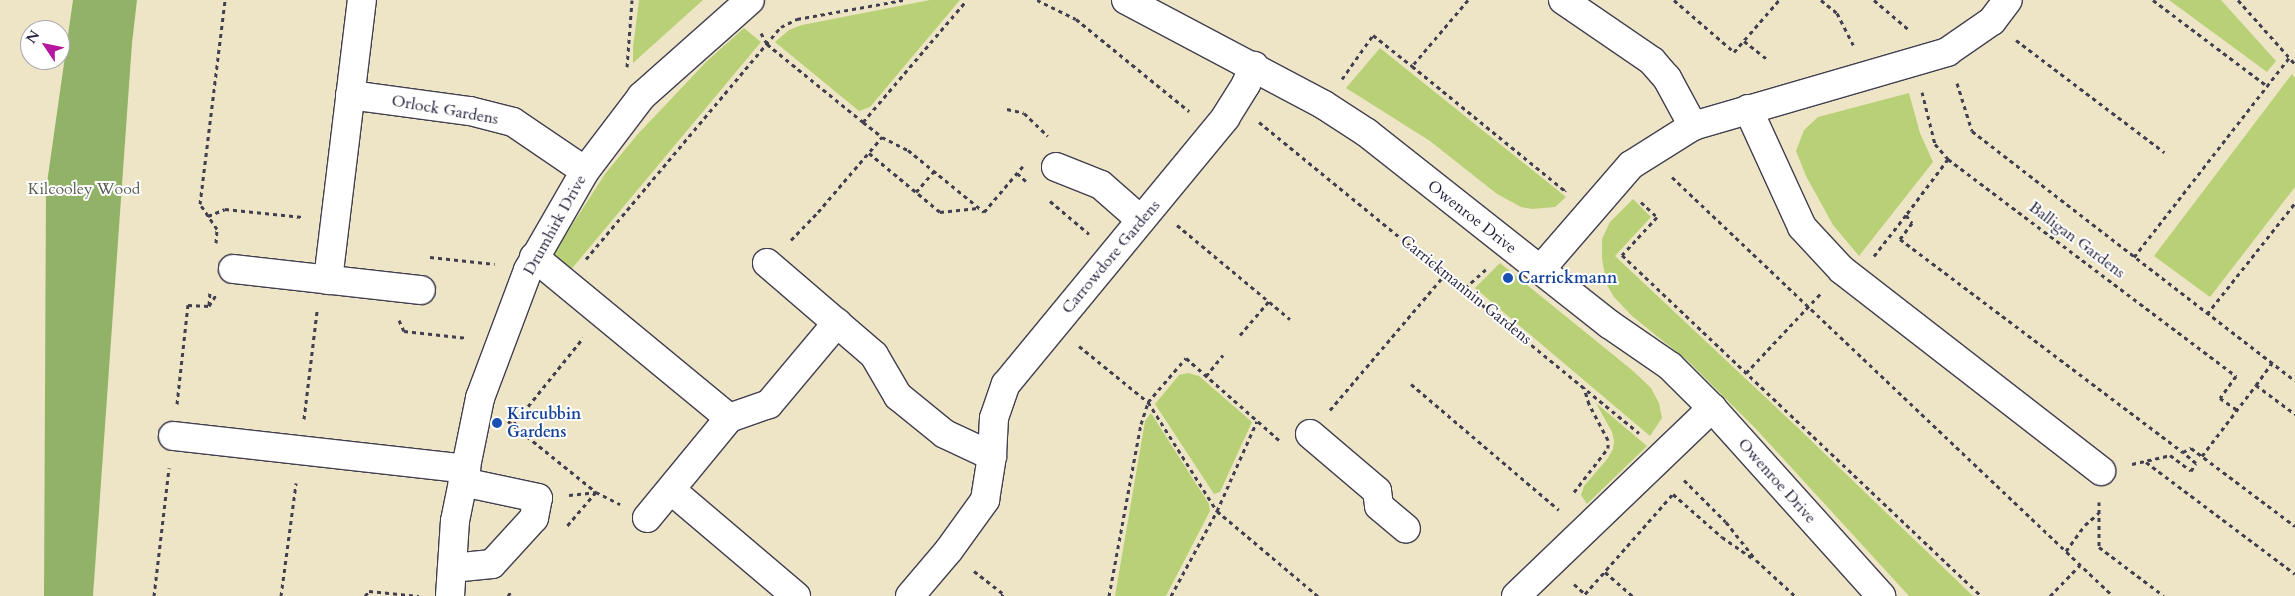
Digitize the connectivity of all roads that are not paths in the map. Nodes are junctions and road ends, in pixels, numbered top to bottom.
1 (362, 0) edge
2 (1126, 0) edge
3 (1563, 0) edge
4 (2008, 0) edge
5 (746, 4) edge
6 (1254, 66) junction
7 (350, 95) junction
8 (1748, 109) junction
9 (1692, 126) junction
10 (1056, 167) dead end
11 (585, 170) junction
12 (1148, 212) junction
13 (531, 264) junction
14 (767, 264) road end
15 (233, 270) dead end
16 (1540, 270) junction
17 (328, 280) junction
18 (420, 290) dead end
19 (838, 323) junction
20 (1712, 408) junction
21 (729, 418) junction
22 (1310, 434) road end
23 (173, 436) dead end
24 (992, 456) junction
25 (2101, 471) road end
26 (464, 476) junction
27 (671, 490) junction
28 (647, 518) road end
29 (1406, 528) dead end
30 (452, 568) junction
31 (782, 591) edge
32 (450, 596) edge
33 (910, 596) edge
34 (1516, 596) edge
35 (1881, 596) edge

1 - 7 street
2 - 6 street, Owenroe Drive
3 - 9 street
4 - 8 street
5 - 11 street, Drumhirk Drive
6 - 12 street, Carrowdore Gardens
6 - 16 street, Owenroe Drive
7 - 11 street, Orlock Gardens
7 - 17 street
8 - 9 street
8 - 25 street
9 - 16 street
10 - 12 street
11 - 13 street, Drumhirk Drive
12 - 24 street, Carrowdore Gardens
13 - 21 street
13 - 26 street, Drumhirk Drive
14 - 19 street
15 - 17 street
16 - 20 street, Owenroe Drive
17 - 18 street
19 - 21 street
19 - 24 street
20 - 34 street
20 - 35 street, Owenroe Drive
21 - 27 street
22 - 29 street
23 - 26 street
24 - 33 street, Carrowdore Gardens
26 - 30 street, Drumhirk Drive
26 - 30 street
27 - 28 street
27 - 31 street
30 - 32 street, Drumhirk Drive

